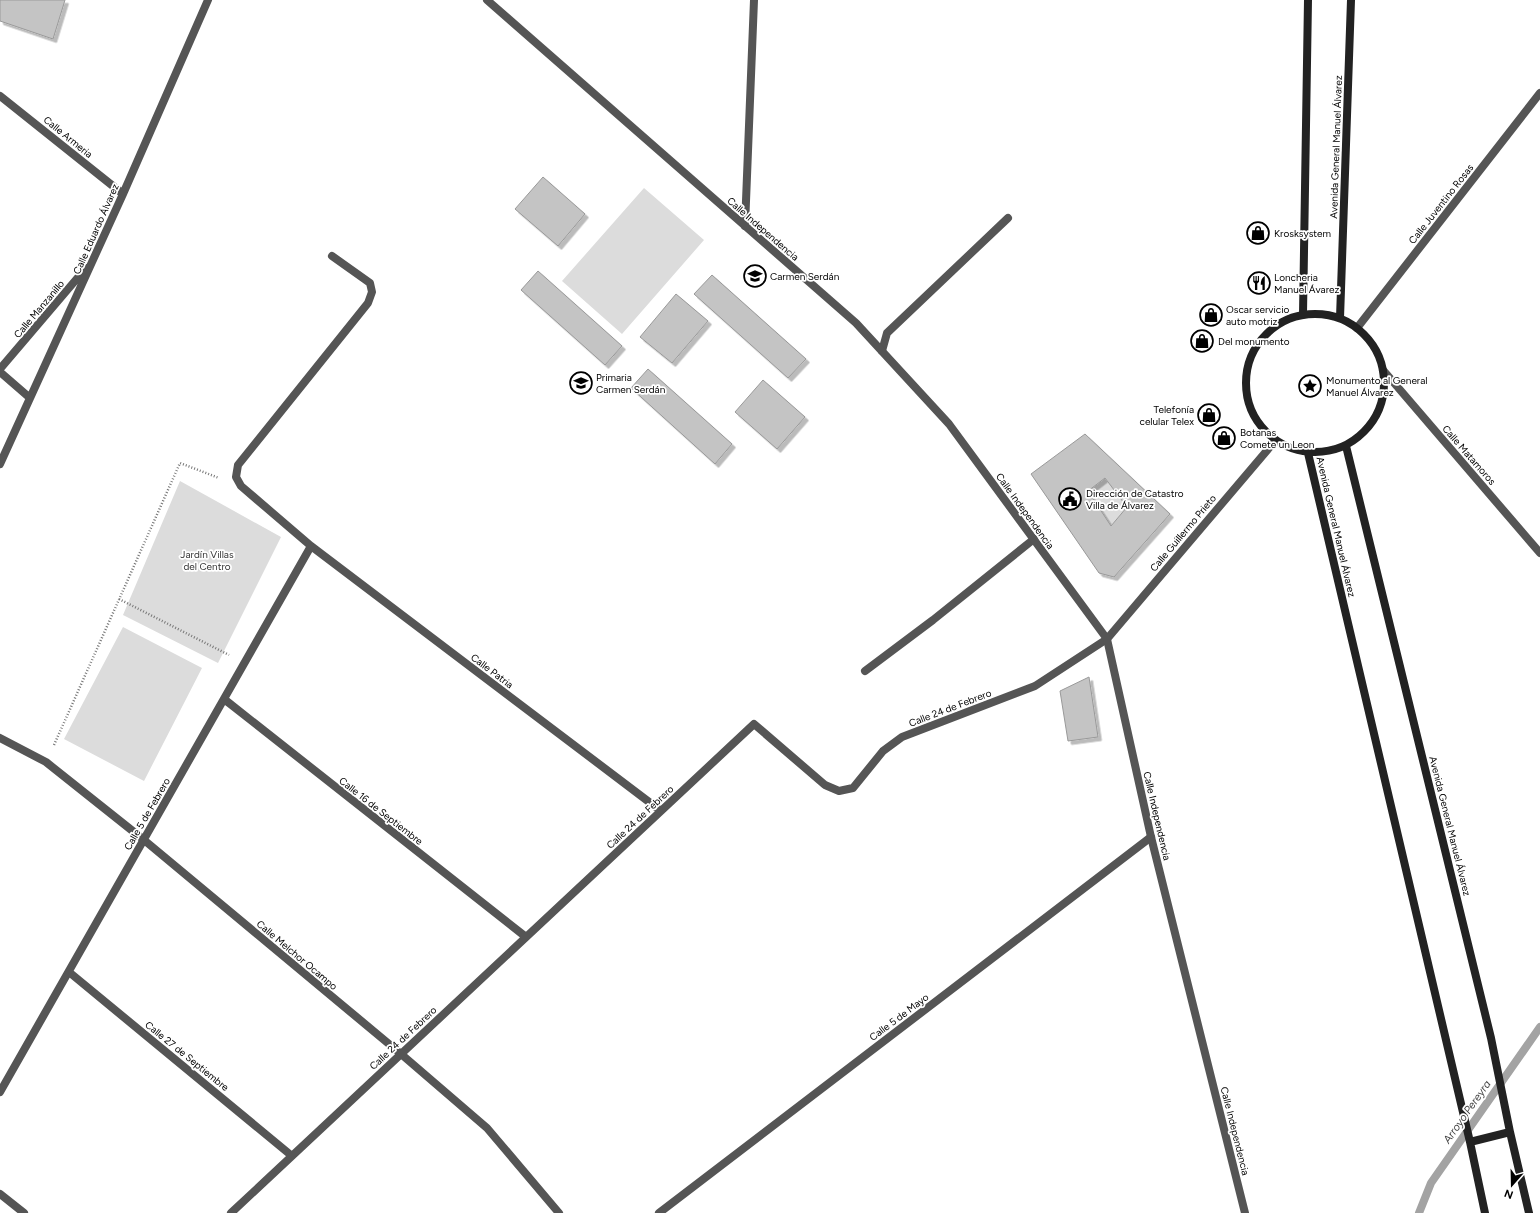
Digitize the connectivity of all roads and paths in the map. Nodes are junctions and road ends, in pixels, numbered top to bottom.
1 (208, 0) edge
2 (487, 0) edge
3 (754, 0) edge
4 (1308, 0) edge
5 (1351, 0) edge
6 (1540, 93) edge
7 (0, 96) edge
8 (123, 194) junction
9 (1008, 218) dead end
10 (745, 226) junction
11 (332, 256) dead end
12 (92, 261) junction
13 (1303, 314) junction
14 (1340, 318) junction
15 (1357, 328) junction
16 (882, 351) junction
17 (1383, 370) junction
18 (0, 371) edge
19 (30, 398) junction
20 (1276, 441) junction
21 (1346, 446) junction
22 (1308, 453) junction
23 (0, 464) edge
24 (241, 486) junction
25 (1034, 539) junction
26 (311, 546) junction
27 (1540, 553) edge
28 (119, 599) junction
29 (1107, 639) junction
30 (245, 663) junction
31 (864, 671) dead end
32 (224, 700) junction
33 (0, 738) edge
34 (46, 762) junction
35 (661, 811) junction
36 (1151, 837) junction
37 (144, 840) junction
38 (526, 937) junction
39 (68, 972) junction
40 (401, 1054) junction
41 (0, 1092) edge
42 (1510, 1132) junction
43 (1470, 1142) junction
44 (292, 1156) junction
45 (0, 1194) edge
46 (24, 1213) edge
47 (231, 1213) edge
48 (559, 1213) edge
49 (659, 1213) edge
50 (1245, 1213) edge
51 (1485, 1213) edge
52 (1529, 1213) edge

1 - 8 street, Calle Eduardo Álvarez
2 - 10 street, Calle Independencia
3 - 10 street
4 - 13 main road
5 - 14 main road, Avenida General Manuel Álvarez
6 - 15 street, Calle Juventino Rosas
7 - 8 street, Calle Armeria
8 - 12 street, Calle Eduardo Álvarez
9 - 16 street
10 - 16 street, Calle Independencia
11 - 24 street
12 - 18 street, Calle Manzanillo
12 - 19 street, Calle Eduardo Álvarez
13 - 14 main road, Avenida General Manuel Álvarez
13 - 20 main road, Avenida General Manuel Álvarez
14 - 15 main road, Avenida General Manuel Álvarez
15 - 17 main road, Avenida General Manuel Álvarez
16 - 25 street, Calle Independencia
17 - 21 main road, Avenida General Manuel Álvarez
17 - 27 street, Calle Matamoros
18 - 19 street
19 - 23 street, Calle Eduardo Álvarez
20 - 22 main road, Avenida General Manuel Álvarez
20 - 29 street, Calle Guillermo Prieto
21 - 22 main road, Avenida General Manuel Álvarez
21 - 42 main road, Avenida General Manuel Álvarez
22 - 43 main road, Avenida General Manuel Álvarez
24 - 26 street, Calle Patria
24 - 28 path
25 - 29 street, Calle Independencia
25 - 31 street
26 - 30 street, Calle 5 de Febrero
26 - 35 street, Calle Patria
28 - 30 path
28 - 34 path
29 - 35 street, Calle 24 de Febrero
29 - 36 street, Calle Independencia
30 - 32 street, Calle 5 de Febrero
32 - 37 street, Calle 5 de Febrero
32 - 38 street, Calle 16 de Septiembre
33 - 34 street, Calle Melchor Ocampo
34 - 37 street, Calle Melchor Ocampo
35 - 38 street, Calle 24 de Febrero
36 - 49 street, Calle 5 de Mayo
36 - 50 street, Calle Independencia
37 - 39 street, Calle 5 de Febrero
37 - 40 street, Calle Melchor Ocampo
38 - 40 street, Calle 24 de Febrero
39 - 41 street, Calle 5 de Febrero
39 - 44 street, Calle 27 de Septiembre
40 - 44 street, Calle 24 de Febrero
40 - 48 street, Calle Melchor Ocampo
42 - 43 main road
42 - 52 main road, Avenida General Manuel Álvarez
43 - 51 main road, Avenida General Manuel Álvarez
44 - 47 street, Calle 24 de Febrero
45 - 46 street

